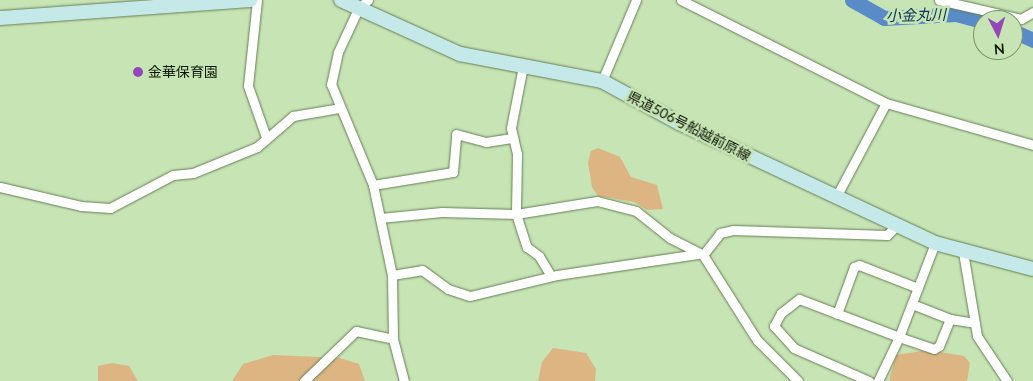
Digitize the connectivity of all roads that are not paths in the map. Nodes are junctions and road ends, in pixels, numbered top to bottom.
1 (250, 0) edge
2 (256, 0) edge
3 (341, 0) edge
4 (636, 0) edge
5 (681, 0) edge
6 (939, 0) edge
7 (363, 5) edge
8 (1033, 12) edge
9 (0, 18) edge
10 (523, 66) junction
11 (602, 81) junction
12 (886, 104) junction
13 (340, 108) junction
14 (266, 137) junction
15 (512, 138) junction
16 (1033, 145) edge
17 (373, 184) junction
18 (0, 187) edge
19 (836, 197) junction
20 (516, 214) junction
21 (380, 218) junction
22 (897, 225) junction
23 (935, 243) junction
24 (963, 252) junction
25 (703, 255) junction
26 (1033, 269) edge
27 (392, 275) junction
28 (551, 276) junction
29 (918, 288) junction
30 (912, 304) junction
31 (837, 314) junction
32 (950, 319) junction
33 (975, 323) junction
34 (899, 337) junction
35 (393, 339) junction
36 (304, 381) edge
37 (404, 381) edge
38 (798, 381) edge
39 (869, 381) edge
40 (878, 381) edge
41 (1007, 381) edge

1 - 9 main road
2 - 14 street
3 - 7 main road, 県道506号船越前原線
4 - 11 street
5 - 12 street
6 - 8 street
7 - 10 main road, 県道506号船越前原線
7 - 13 street
10 - 11 main road, 県道506号船越前原線
10 - 15 street
11 - 19 main road, 県道506号船越前原線
12 - 16 street
12 - 19 street
13 - 14 street
13 - 17 street
14 - 18 street
15 - 17 street
15 - 20 street
17 - 21 street
19 - 22 main road, 県道506号船越前原線
20 - 21 street
20 - 25 street
20 - 28 street
21 - 27 street
22 - 23 main road, 県道506号船越前原線
22 - 25 street
23 - 24 main road, 県道506号船越前原線
23 - 29 street
24 - 26 main road, 県道506号船越前原線
24 - 33 street
25 - 28 street
25 - 38 street
27 - 28 street
27 - 35 street
29 - 30 street
29 - 31 street
30 - 32 street
30 - 34 street
31 - 34 street
31 - 39 street
32 - 33 street
32 - 34 street
33 - 41 street
34 - 40 street
35 - 36 street
35 - 37 street

